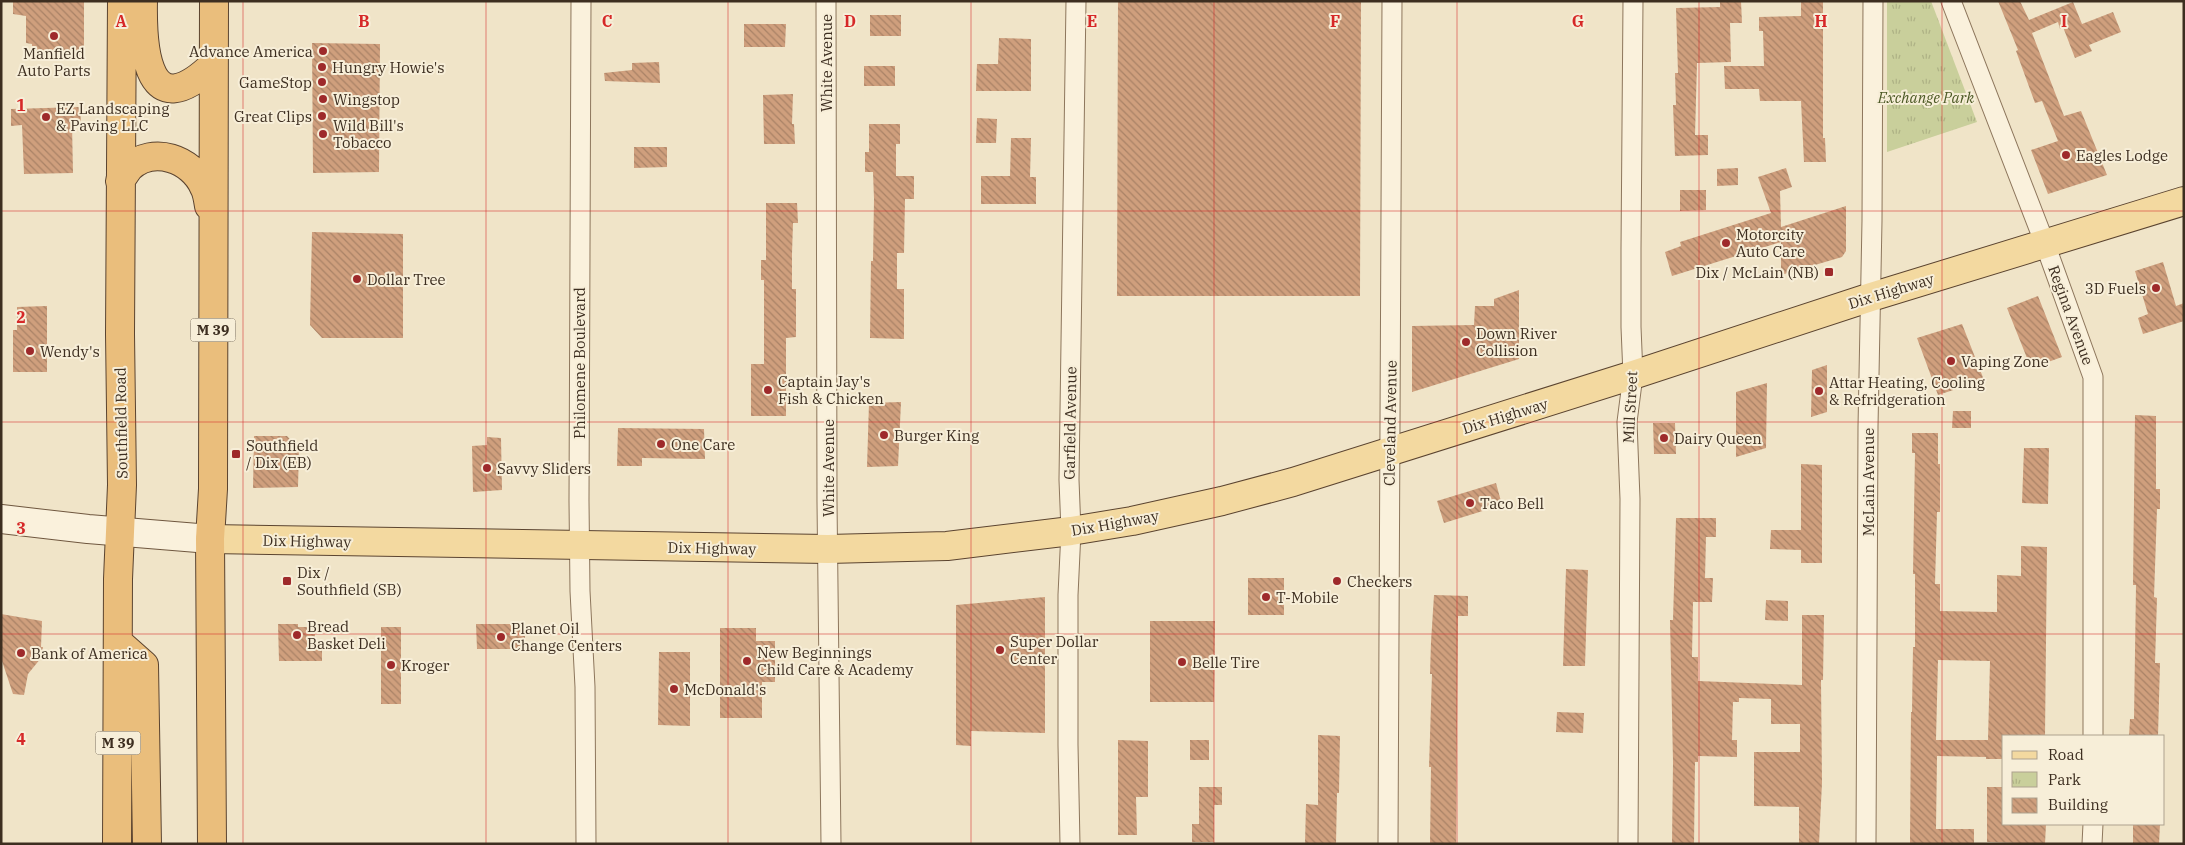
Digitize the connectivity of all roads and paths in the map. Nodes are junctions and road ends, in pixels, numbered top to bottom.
1 (122, 1) edge
2 (143, 1) edge
3 (214, 1) edge
4 (581, 1) edge
5 (826, 1) edge
6 (1076, 1) edge
7 (1392, 1) edge
8 (1633, 1) edge
9 (1873, 1) edge
10 (1951, 1) edge
11 (213, 65) junction
12 (120, 181) junction
13 (2184, 201) edge
14 (213, 219) junction
15 (2045, 244) junction
16 (1872, 297) junction
17 (1633, 376) junction
18 (1391, 452) junction
19 (1, 519) edge
20 (120, 530) junction
21 (1071, 532) junction
22 (210, 539) junction
23 (580, 546) junction
24 (828, 549) junction
25 (118, 642) junction
26 (2093, 735) edge
27 (2092, 825) edge
28 (117, 844) edge
29 (147, 844) edge
30 (212, 844) edge
31 (586, 844) edge
32 (831, 844) edge
33 (1070, 844) edge
34 (1388, 844) edge
35 (1628, 844) edge
36 (1866, 844) edge
37 (2092, 844) edge

1 - 12 highway, Southfield Road / M 39
2 - 11 highway
3 - 11 highway, M 39
4 - 23 street, Philomene Boulevard
5 - 24 street, White Avenue
6 - 21 street, Garfield Avenue
7 - 18 street, Cleveland Avenue
8 - 17 street, Mill Street
9 - 16 street, McLain Avenue
10 - 15 street, Regina Avenue
11 - 14 highway, M 39
12 - 14 highway
12 - 20 highway, Southfield Road / M 39
13 - 15 main road, Dix Highway
14 - 22 highway, M 39
15 - 16 main road, Dix Highway
15 - 26 street, Regina Avenue
16 - 17 main road, Dix Highway
16 - 36 street, McLain Avenue
17 - 18 main road, Dix Highway
17 - 35 street, Mill Street
18 - 21 main road, Dix Highway
18 - 34 street, Cleveland Avenue
19 - 20 main road, Dix Highway
20 - 22 main road, Dix Highway
20 - 25 highway, Southfield Road / M 39
21 - 24 main road, Dix Highway
21 - 33 street, Garfield Avenue
22 - 23 main road, Dix Highway
22 - 30 highway, M 39
23 - 24 main road, Dix Highway
23 - 31 street, Philomene Boulevard
24 - 32 street, White Avenue
25 - 28 highway, Southfield Road / M 39
25 - 29 highway
27 - 37 street

